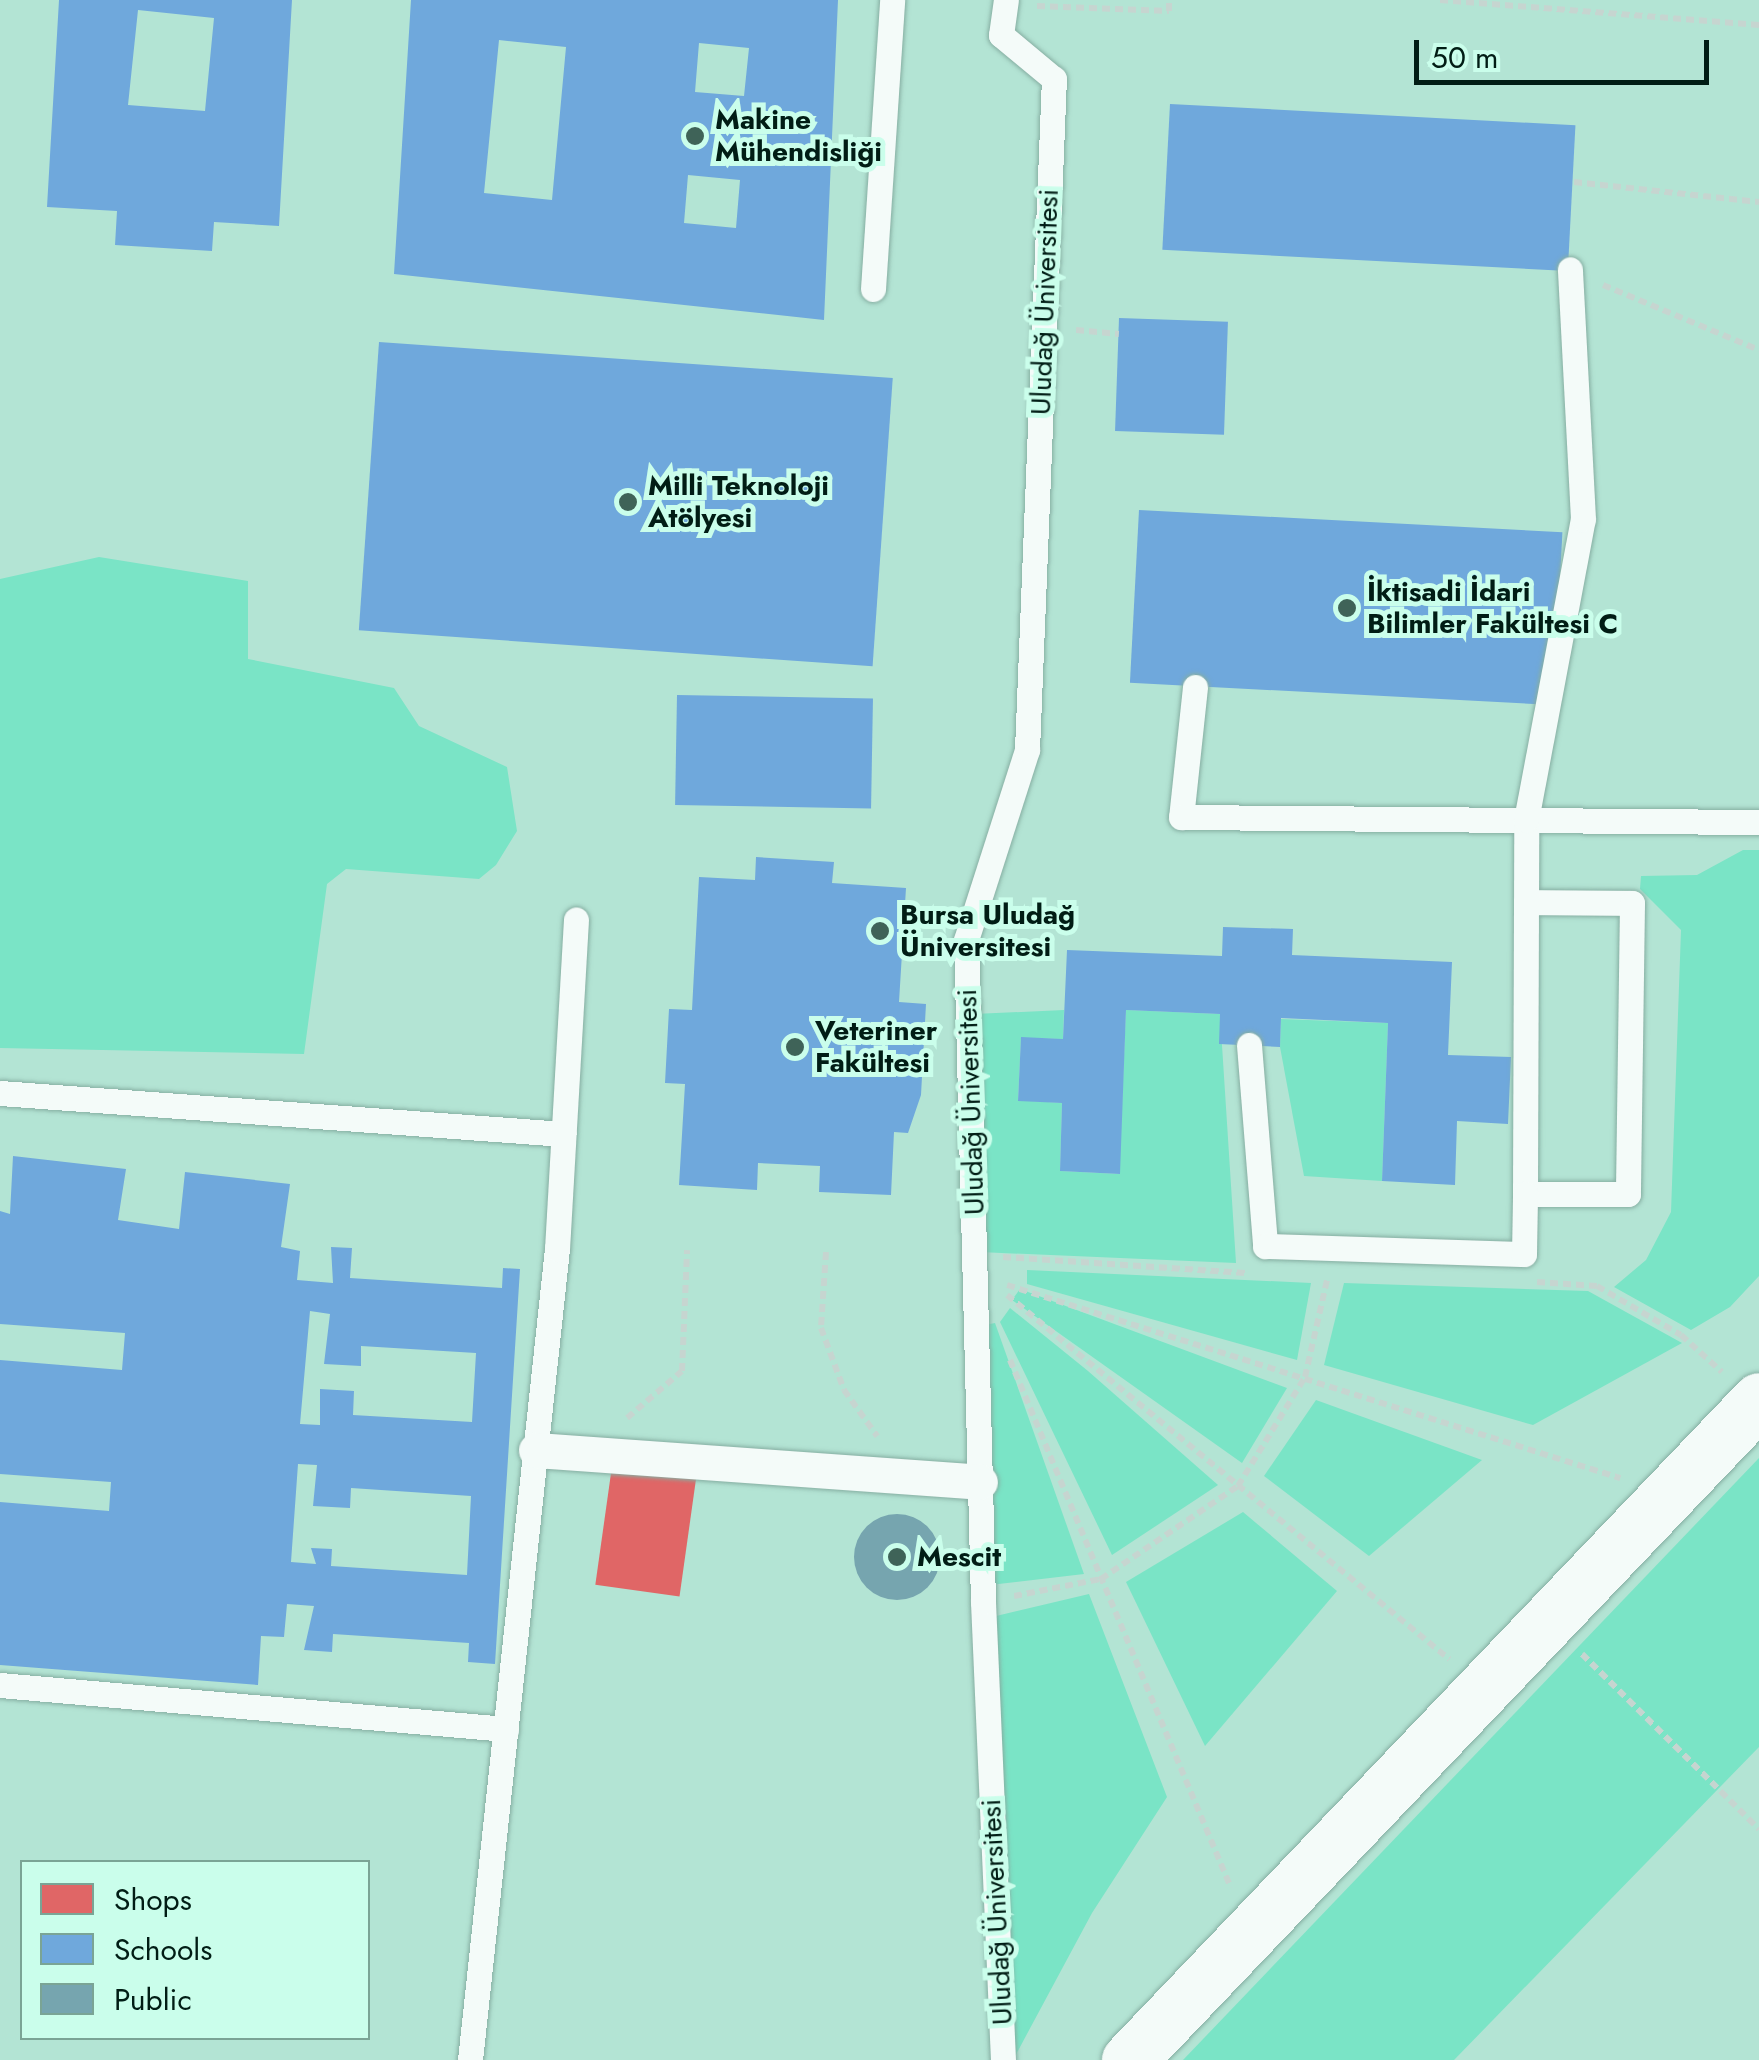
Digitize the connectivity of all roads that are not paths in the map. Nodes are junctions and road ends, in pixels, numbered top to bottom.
1 (892, 0) edge
2 (1006, 1) edge
3 (1570, 269) road end
4 (873, 289) dead end
5 (1195, 686) dead end
6 (1526, 820) junction
7 (1759, 822) edge
8 (1526, 902) junction
9 (576, 920) dead end
10 (1249, 1045) dead end
11 (0, 1094) edge
12 (564, 1134) junction
13 (1525, 1194) junction
14 (1757, 1402) edge
15 (536, 1450) junction
16 (980, 1482) junction
17 (0, 1685) edge
18 (506, 1729) junction
19 (470, 2060) edge
20 (1003, 2060) edge
21 (1129, 2060) edge

1 - 4 lane
2 - 16 lane, Uludağ Üniversitesi
3 - 6 lane
5 - 6 lane
6 - 7 lane
6 - 8 lane
8 - 13 lane
8 - 13 lane
9 - 12 lane
10 - 13 lane
11 - 12 lane
12 - 15 lane
14 - 21 street
15 - 16 street
15 - 18 lane
16 - 20 lane, Uludağ Üniversitesi
17 - 18 lane
18 - 19 lane

